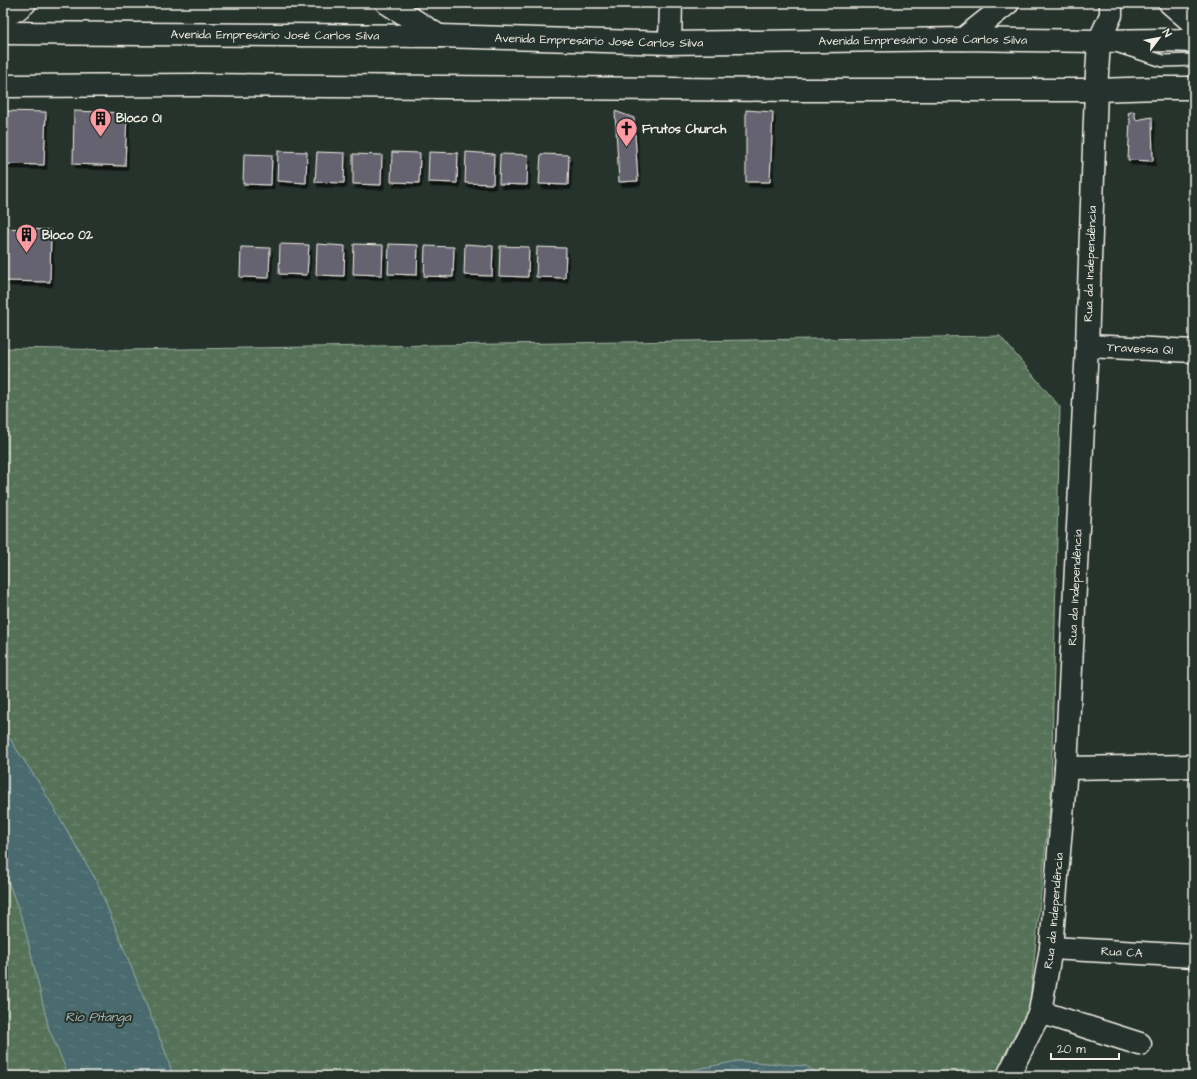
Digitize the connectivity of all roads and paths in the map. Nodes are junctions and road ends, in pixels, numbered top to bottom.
1 (25, 3) edge
2 (387, 3) edge
3 (671, 3) edge
4 (1008, 3) edge
5 (1111, 3) edge
6 (1170, 3) edge
7 (3, 16) edge
8 (1194, 24) edge
9 (3, 33) edge
10 (440, 36) junction
11 (963, 38) junction
12 (1099, 41) junction
13 (1194, 41) edge
14 (670, 43) junction
15 (1194, 60) edge
16 (3, 86) edge
17 (1194, 88) edge
18 (1096, 90) junction
19 (1087, 346) junction
20 (1194, 351) edge
21 (1194, 766) edge
22 (1066, 768) junction
23 (1051, 948) junction
24 (1194, 956) edge
25 (1040, 1012) junction
26 (1140, 1044) dead end
27 (1008, 1076) edge

1 - 7 main road
2 - 10 main road
3 - 14 main road
4 - 11 main road
5 - 12 main road
6 - 8 main road
9 - 10 main road, Avenida Empresário José Carlos Silva
10 - 14 main road, Avenida Empresário José Carlos Silva
11 - 12 main road, Avenida Empresário José Carlos Silva
11 - 14 main road, Avenida Empresário José Carlos Silva
12 - 13 main road, Avenida Empresário José Carlos Silva
12 - 15 lane
12 - 18 main road, Rua da Independência
16 - 18 main road
17 - 18 main road
18 - 19 main road, Rua da Independência
19 - 20 main road, Travessa Q1
19 - 22 main road, Rua da Independência
21 - 22 main road
22 - 23 main road, Rua da Independência
23 - 24 main road, Rua CA
23 - 25 main road, Rua da Independência
25 - 26 main road
25 - 27 main road, Rua da Independência

